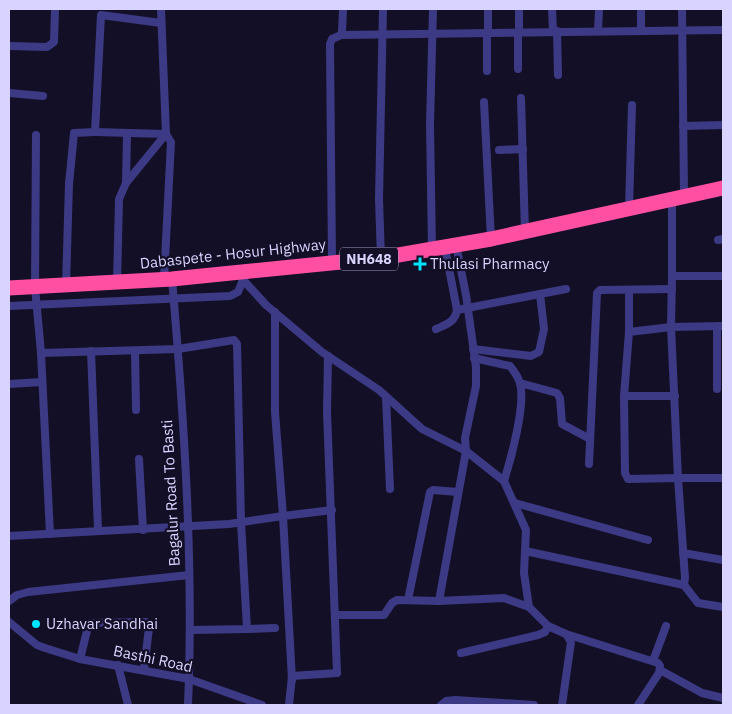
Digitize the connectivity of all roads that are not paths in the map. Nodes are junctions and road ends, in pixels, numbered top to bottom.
1 (55, 9) edge
2 (161, 9) edge
3 (343, 9) edge
4 (383, 9) edge
5 (433, 9) edge
6 (488, 9) edge
7 (519, 9) edge
8 (552, 9) edge
9 (599, 9) edge
10 (640, 9) edge
11 (682, 9) edge
12 (161, 23) junction
13 (723, 30) edge
14 (555, 31) junction
15 (598, 31) junction
16 (640, 31) junction
17 (487, 32) junction
18 (519, 32) junction
19 (682, 32) junction
20 (382, 34) junction
21 (433, 34) junction
22 (341, 35) junction
23 (9, 46) edge
24 (518, 69) dead end
25 (487, 71) dead end
26 (558, 75) dead end
27 (9, 93) edge
28 (44, 96) dead end
29 (521, 98) dead end
30 (484, 102) dead end
31 (632, 105) dead end
32 (723, 125) edge
33 (683, 126) junction
34 (95, 132) junction
35 (127, 134) junction
36 (166, 134) junction
37 (36, 135) dead end
38 (523, 149) junction
39 (499, 150) dead end
40 (126, 183) junction
41 (723, 188) edge
42 (678, 197) junction
43 (629, 209) junction
44 (525, 232) junction
45 (491, 239) junction
46 (444, 248) junction
47 (381, 258) junction
48 (332, 262) junction
49 (240, 276) junction
50 (672, 276) junction
51 (723, 276) edge
52 (168, 280) junction
53 (117, 283) junction
54 (66, 286) junction
55 (34, 287) junction
56 (9, 288) edge
57 (566, 289) dead end
58 (672, 289) junction
59 (629, 290) junction
60 (540, 294) junction
61 (174, 300) junction
62 (9, 306) edge
63 (36, 306) junction
64 (468, 307) junction
65 (457, 310) junction
66 (275, 312) junction
67 (720, 326) edge
68 (671, 327) junction
69 (436, 329) dead end
70 (629, 332) junction
71 (178, 349) junction
72 (473, 349) junction
73 (91, 351) junction
74 (135, 351) junction
75 (41, 353) junction
76 (328, 356) junction
77 (474, 358) junction
78 (42, 382) junction
79 (520, 383) junction
80 (9, 384) edge
81 (717, 389) dead end
82 (624, 396) junction
83 (675, 396) junction
84 (386, 397) junction
85 (136, 410) dead end
86 (590, 439) junction
87 (466, 451) junction
88 (139, 459) dead end
89 (589, 464) dead end
90 (678, 478) junction
91 (723, 478) edge
92 (504, 481) junction
93 (390, 489) dead end
94 (458, 492) junction
95 (515, 503) junction
96 (332, 510) junction
97 (283, 516) junction
98 (241, 522) junction
99 (187, 527) junction
100 (98, 530) junction
101 (143, 530) junction
102 (50, 534) junction
103 (9, 536) edge
104 (648, 540) dead end
105 (525, 551) junction
106 (683, 553) junction
107 (723, 560) edge
108 (189, 575) junction
109 (684, 586) junction
110 (408, 600) junction
111 (9, 601) edge
112 (439, 601) junction
113 (530, 607) junction
114 (723, 607) edge
115 (335, 615) junction
116 (9, 622) edge
117 (548, 626) junction
118 (666, 626) dead end
119 (275, 628) dead end
120 (247, 629) junction
121 (191, 630) junction
122 (566, 634) junction
123 (461, 652) dead end
124 (80, 659) junction
125 (653, 661) junction
126 (118, 665) junction
127 (144, 669) junction
128 (660, 670) junction
129 (189, 679) junction
130 (292, 680) junction
131 (723, 698) edge
132 (128, 705) edge
133 (188, 705) edge
134 (262, 705) edge
135 (288, 705) edge
136 (441, 705) edge
137 (534, 705) edge
138 (562, 705) edge
139 (638, 705) edge

1 - 23 street
2 - 12 street, Bagalur Road To Basti
3 - 22 street
4 - 20 street
5 - 21 street
6 - 17 street
7 - 18 street
8 - 14 street
9 - 15 street
10 - 16 street
11 - 19 street
12 - 34 street
12 - 36 street, Bagalur Road To Basti
13 - 19 street
14 - 15 street
14 - 18 street
14 - 26 street
15 - 16 street
16 - 19 street
17 - 18 street
17 - 21 street
17 - 25 street
18 - 24 street
19 - 33 street
20 - 21 street
20 - 22 street
20 - 47 street
21 - 46 street
22 - 48 street
27 - 28 street
29 - 38 street
30 - 45 street
31 - 43 street
32 - 33 street
33 - 42 street
34 - 35 street
34 - 54 street
35 - 36 street
35 - 40 street
36 - 40 street
36 - 52 street, Bagalur Road To Basti
37 - 55 street
38 - 39 street
38 - 44 street
40 - 53 street
41 - 42 highway, Dabaspete - Hosur Highway / NH648
42 - 43 highway, Dabaspete - Hosur Highway / NH648
42 - 50 street
43 - 44 highway, Dabaspete - Hosur Highway / NH648
44 - 45 highway, Dabaspete - Hosur Highway / NH648
45 - 46 highway, Dabaspete - Hosur Highway / NH648
46 - 47 highway, Dabaspete - Hosur Highway / NH648
46 - 64 street
46 - 65 street
47 - 48 highway, Dabaspete - Hosur Highway / NH648
48 - 49 highway, Dabaspete - Hosur Highway / NH648
49 - 52 highway, Dabaspete - Hosur Highway / NH648
49 - 61 street
49 - 66 street
50 - 51 street
50 - 58 street
52 - 53 highway, Dabaspete - Hosur Highway / NH648
52 - 61 street, Bagalur Road To Basti
53 - 54 highway, Dabaspete - Hosur Highway / NH648
54 - 55 highway, Dabaspete - Hosur Highway / NH648
55 - 56 highway, Dabaspete - Hosur Highway / NH648
55 - 63 street
57 - 60 street
58 - 59 street
58 - 68 street
59 - 70 street
59 - 86 street
60 - 64 street
60 - 72 street
61 - 63 street
61 - 71 street, Bagalur Road To Basti
62 - 63 street
63 - 75 street
64 - 65 street
64 - 72 street
65 - 69 street
66 - 76 street
66 - 97 street
67 - 68 street
67 - 81 street
68 - 70 street
68 - 83 street
70 - 82 street
71 - 74 street
71 - 98 street
71 - 99 street, Bagalur Road To Basti
72 - 77 street
73 - 74 street
73 - 75 street
73 - 100 street
74 - 85 street
75 - 78 street
76 - 84 street
76 - 96 street
77 - 79 street
77 - 87 street
78 - 80 street
78 - 102 street
79 - 86 street
79 - 92 street
82 - 83 street
82 - 90 street
83 - 90 street
84 - 87 street
84 - 93 street
86 - 89 street
87 - 92 street
87 - 94 street
88 - 101 street
90 - 91 street
90 - 106 street
92 - 95 street
94 - 110 street
94 - 112 street
95 - 104 street
95 - 105 street
96 - 97 street
96 - 115 street
97 - 98 street
97 - 130 street
98 - 99 street
98 - 120 street
99 - 101 street
99 - 108 street, Bagalur Road To Basti
100 - 101 street
100 - 102 street
102 - 103 street
105 - 109 street
105 - 113 street
106 - 107 street
106 - 109 street
108 - 111 street
108 - 121 street, Bagalur Road To Basti
109 - 114 street
110 - 112 street
110 - 115 street
112 - 113 street
113 - 117 street
115 - 130 street
116 - 124 street, Basthi Road
117 - 122 street
117 - 123 street
118 - 125 street
119 - 120 street
120 - 121 street
121 - 129 street, Bagalur Road To Basti
122 - 125 street
122 - 138 street
124 - 126 street, Basthi Road
124 - 127 street
125 - 128 street
126 - 127 street, Basthi Road
126 - 132 street
127 - 129 street, Basthi Road
128 - 131 street
128 - 139 street
129 - 133 street, Bagalur Road To Basti
129 - 134 street, Basthi Road
130 - 135 street
136 - 137 street

